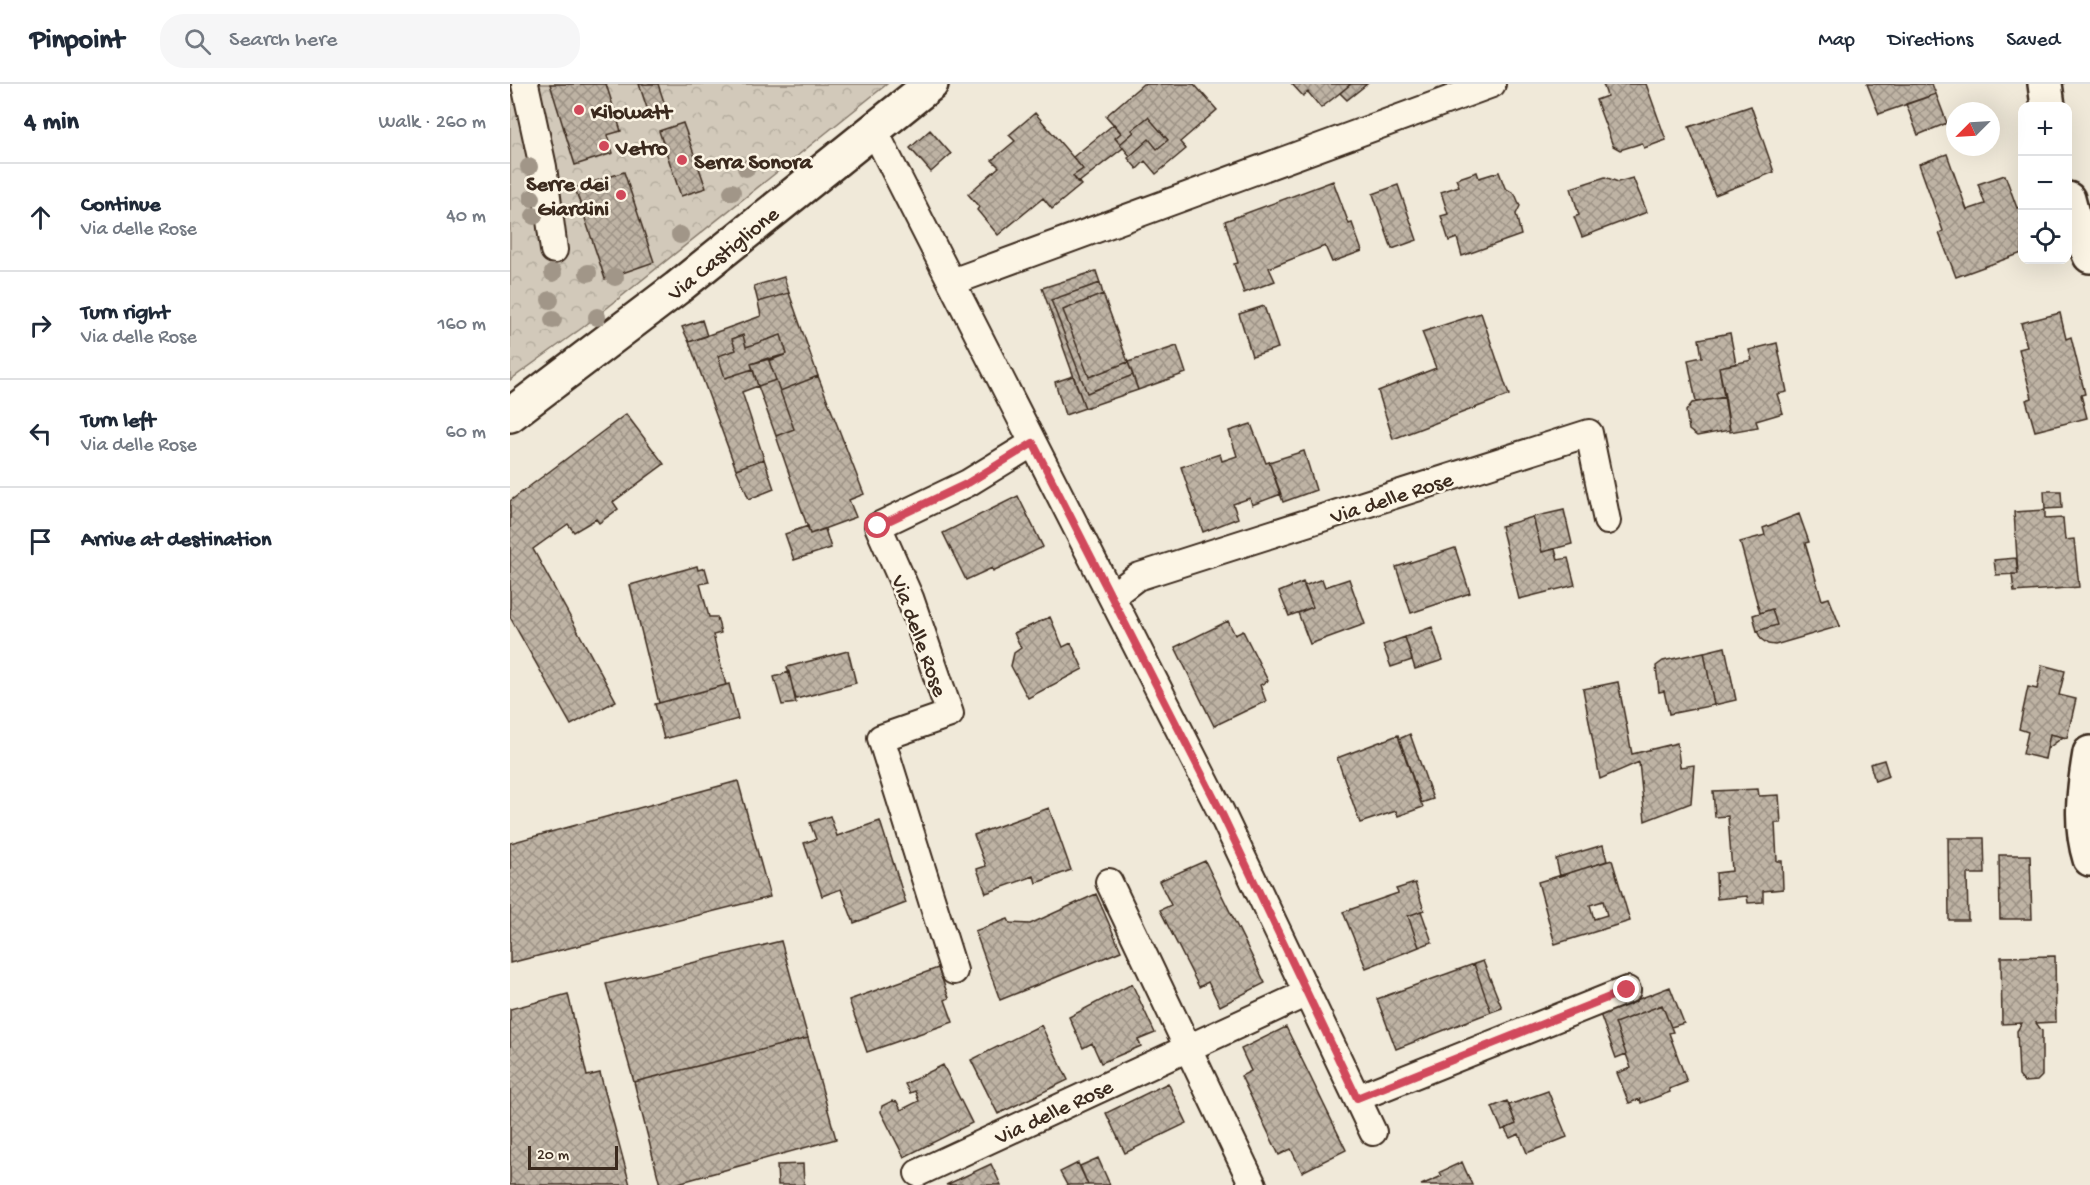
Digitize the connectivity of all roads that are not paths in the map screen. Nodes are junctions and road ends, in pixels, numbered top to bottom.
1 (525, 84) edge
2 (931, 84) edge
3 (1492, 84) edge
4 (2045, 84) edge
5 (2047, 102) edge
6 (874, 130) junction
7 (2071, 210) edge
8 (554, 250) dead end
9 (2090, 256) edge
10 (952, 282) junction
11 (510, 415) edge
12 (1033, 443) junction
13 (1607, 521) dead end
14 (1112, 596) junction
15 (2090, 753) edge
16 (2090, 859) edge
17 (1109, 882) dead end
18 (954, 971) dead end
19 (1627, 990) dead end
20 (1307, 993) junction
21 (1188, 1048) junction
22 (1357, 1098) junction
23 (1373, 1132) dead end
24 (918, 1173) dead end
25 (1253, 1185) edge

1 - 8 street
2 - 6 street, Via Castiglione
3 - 10 street
4 - 5 street
6 - 10 street
6 - 11 street, Via Castiglione
7 - 9 street
10 - 12 street
12 - 14 street
12 - 18 street, Via delle Rose
13 - 14 street, Via delle Rose
14 - 20 street
15 - 16 street
17 - 21 street
19 - 22 street
20 - 21 street, Via delle Rose
20 - 22 street
21 - 24 street, Via delle Rose
21 - 25 street
22 - 23 street

